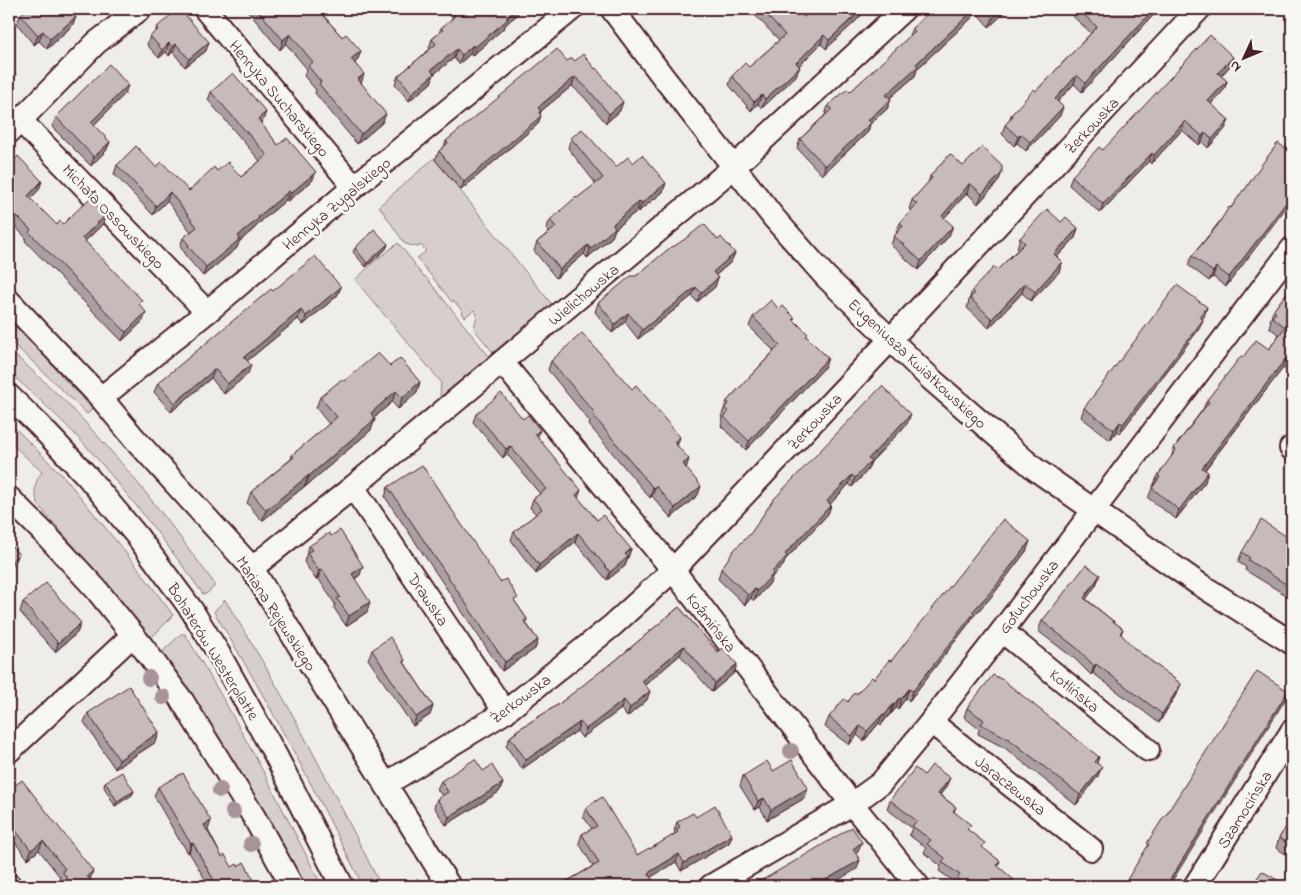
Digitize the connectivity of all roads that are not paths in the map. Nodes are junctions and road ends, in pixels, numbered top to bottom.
1 (140, 9) edge
2 (205, 9) edge
3 (572, 9) edge
4 (612, 9) edge
5 (904, 9) edge
6 (1199, 9) edge
7 (15, 126) edge
8 (734, 167) junction
9 (354, 187) junction
10 (1292, 249) edge
11 (9, 301) edge
12 (207, 312) junction
13 (890, 340) junction
14 (502, 362) junction
15 (9, 396) edge
16 (101, 398) junction
17 (353, 487) junction
18 (9, 498) edge
19 (1093, 510) junction
20 (252, 568) junction
21 (673, 570) junction
22 (1002, 631) junction
23 (133, 635) junction
24 (1292, 644) edge
25 (506, 712) junction
26 (931, 722) junction
27 (1292, 731) edge
28 (1148, 750) dead end
29 (9, 751) edge
30 (386, 784) junction
31 (852, 804) junction
32 (1091, 849) dead end
33 (292, 886) edge
34 (342, 886) edge
35 (449, 886) edge
36 (711, 886) edge
37 (918, 886) edge
38 (1195, 886) edge

1 - 7 street
2 - 9 street, Henryka Sucharskiego
3 - 9 street, Henryka Zygalskiego
4 - 8 street, Eugeniusza Kwiatkowskiego
5 - 8 street, Wielichowska
6 - 13 street, Żerkowska
7 - 12 street, Michała Ossowskiego
8 - 13 street, Eugeniusza Kwiatkowskiego
8 - 14 street, Wielichowska
9 - 12 street, Henryka Zygalskiego
10 - 19 street, Gołuchowska
11 - 16 street, Mariana Rejewskiego
12 - 16 street, Henryka Zygalskiego
13 - 19 street, Eugeniusza Kwiatkowskiego
13 - 21 street, Żerkowska
14 - 17 street, Wielichowska
14 - 21 street, Koźmińska
15 - 34 street, Bohaterów Westerplatte
16 - 20 street, Mariana Rejewskiego
17 - 20 street, Wielichowska
17 - 25 street, Drawska
18 - 23 street
19 - 22 street, Gołuchowska
19 - 24 street, Eugeniusza Kwiatkowskiego
20 - 30 street, Mariana Rejewskiego
21 - 25 street, Żerkowska
21 - 31 street, Koźmińska
22 - 26 street, Gołuchowska
22 - 28 street, Kotlińska
23 - 29 street
23 - 33 street
25 - 30 street, Żerkowska
26 - 31 street, Gołuchowska
26 - 32 street, Jaraczewska
27 - 38 street, Szamocińska
30 - 35 street, Mariana Rejewskiego
31 - 36 street, Gołuchowska
31 - 37 street, Koźmińska

